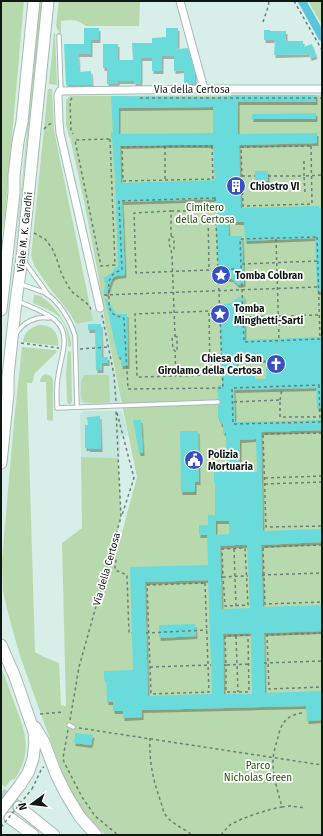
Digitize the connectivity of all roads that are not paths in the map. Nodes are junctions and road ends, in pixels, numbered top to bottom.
1 (34, 1) edge
2 (48, 1) edge
3 (180, 1) edge
4 (59, 36) dead end
5 (204, 89) junction
6 (322, 89) edge
7 (61, 91) junction
8 (22, 258) junction
9 (18, 284) junction
10 (49, 296) junction
11 (16, 301) junction
12 (100, 308) road end
13 (1, 310) edge
14 (54, 319) junction
15 (16, 343) junction
16 (218, 402) dead end
17 (77, 407) junction
18 (1, 463) edge
19 (1, 635) edge
20 (3, 648) edge
21 (34, 716) junction
22 (69, 725) road end
23 (73, 727) road end
24 (19, 807) tunnel mouth
25 (1, 810) edge
26 (10, 818) dead end
27 (33, 835) edge
28 (54, 835) edge
29 (96, 835) edge

1 - 13 main road, Viale M. K. Gandhi
2 - 8 main road, Viale M. K. Gandhi
3 - 5 street
4 - 7 lane
5 - 6 street, Via della Certosa
5 - 7 street, Via della Certosa
7 - 12 street
8 - 9 main road, Viale M. K. Gandhi
8 - 10 lane
9 - 10 lane
9 - 11 main road, Viale M. K. Gandhi
10 - 17 lane
11 - 14 lane
11 - 15 main road, Viale M. K. Gandhi
14 - 15 lane
14 - 17 lane
15 - 18 main road, Viale M. K. Gandhi
16 - 17 lane
19 - 20 main road
20 - 21 main road
21 - 25 main road, bridge
21 - 29 main road
22 - 23 lane
24 - 28 main road
26 - 27 main road

